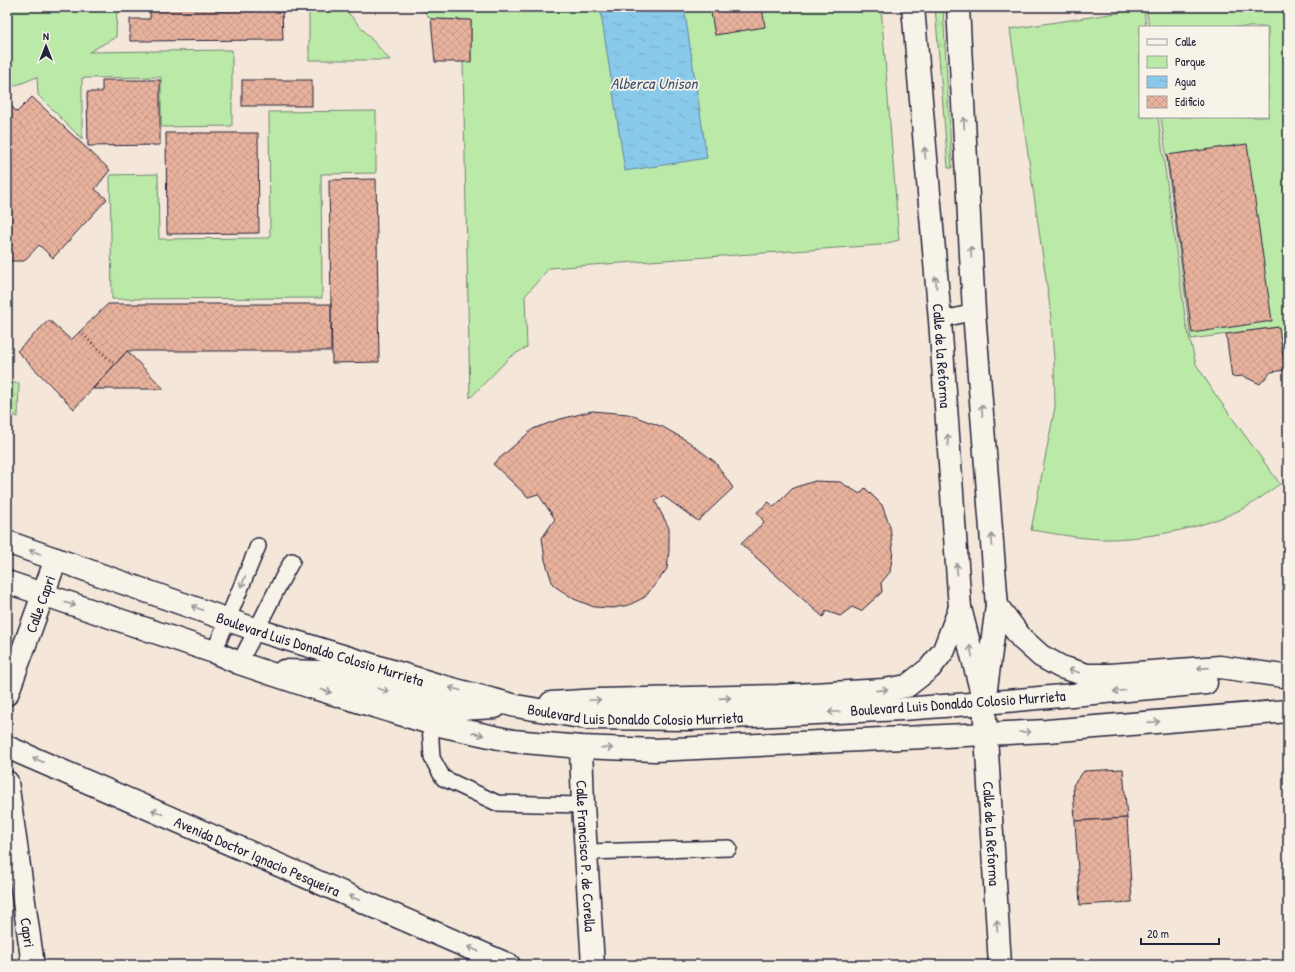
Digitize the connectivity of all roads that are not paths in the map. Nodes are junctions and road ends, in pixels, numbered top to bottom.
1 (913, 7) edge
2 (958, 7) edge
3 (974, 312) junction
4 (940, 320) junction
5 (7, 542) edge
6 (258, 546) dead end
7 (56, 559) junction
8 (292, 561) dead end
9 (7, 582) edge
10 (43, 595) junction
11 (997, 606) junction
12 (960, 608) junction
13 (228, 619) junction
14 (257, 630) junction
15 (214, 652) junction
16 (240, 662) junction
17 (263, 670) junction
18 (1286, 676) edge
19 (7, 694) edge
20 (984, 703) junction
21 (516, 706) junction
22 (1288, 711) edge
23 (430, 723) junction
24 (986, 734) junction
25 (7, 747) edge
26 (581, 747) junction
27 (7, 782) edge
28 (583, 805) junction
29 (729, 848) dead end
30 (586, 852) junction
31 (33, 965) edge
32 (508, 965) edge
33 (593, 965) edge
34 (1000, 965) edge

4 -> 1 main road, Calle de la Reforma
3 -> 2 main road, Calle de la Reforma
3 - 4 lane
11 -> 3 main road, Calle de la Reforma
12 -> 4 main road, Calle de la Reforma
7 -> 5 main road, Boulevard Luis Donaldo Colosio Murrieta
6 -> 13 lane
7 - 10 main road, Calle Capri
13 -> 7 main road, Boulevard Luis Donaldo Colosio Murrieta
8 - 14 lane
9 - 10 main road, Boulevard Luis Donaldo Colosio Murrieta
10 -> 15 main road, Boulevard Luis Donaldo Colosio Murrieta
10 - 19 main road, Calle Capri
18 -> 11 main road
11 - 20 main road, Calle de la Reforma
20 -> 12 main road, Calle de la Reforma
21 -> 12 main road
13 - 14 main road, Boulevard Luis Donaldo Colosio Murrieta
13 - 15 lane
14 - 16 lane
21 -> 14 main road, Boulevard Luis Donaldo Colosio Murrieta
15 - 16 main road, Boulevard Luis Donaldo Colosio Murrieta
16 - 17 main road, Boulevard Luis Donaldo Colosio Murrieta
17 -> 21 main road
17 -> 23 main road, Boulevard Luis Donaldo Colosio Murrieta
18 -> 20 main road, Boulevard Luis Donaldo Colosio Murrieta
20 -> 21 main road, Boulevard Luis Donaldo Colosio Murrieta
20 - 24 main road, Calle de la Reforma
24 -> 22 main road, Boulevard Luis Donaldo Colosio Murrieta
23 -> 26 main road, Boulevard Luis Donaldo Colosio Murrieta
23 - 28 lane
26 -> 24 main road, Boulevard Luis Donaldo Colosio Murrieta
34 -> 24 main road, Calle de la Reforma
32 -> 25 main road, Avenida Doctor Ignacio Pesqueira
26 - 28 main road, Calle Francisco P. de Corella
27 - 31 main road, Capri
28 - 30 main road, Calle Francisco P. de Corella
29 - 30 lane
30 - 33 main road, Calle Francisco P. de Corella

